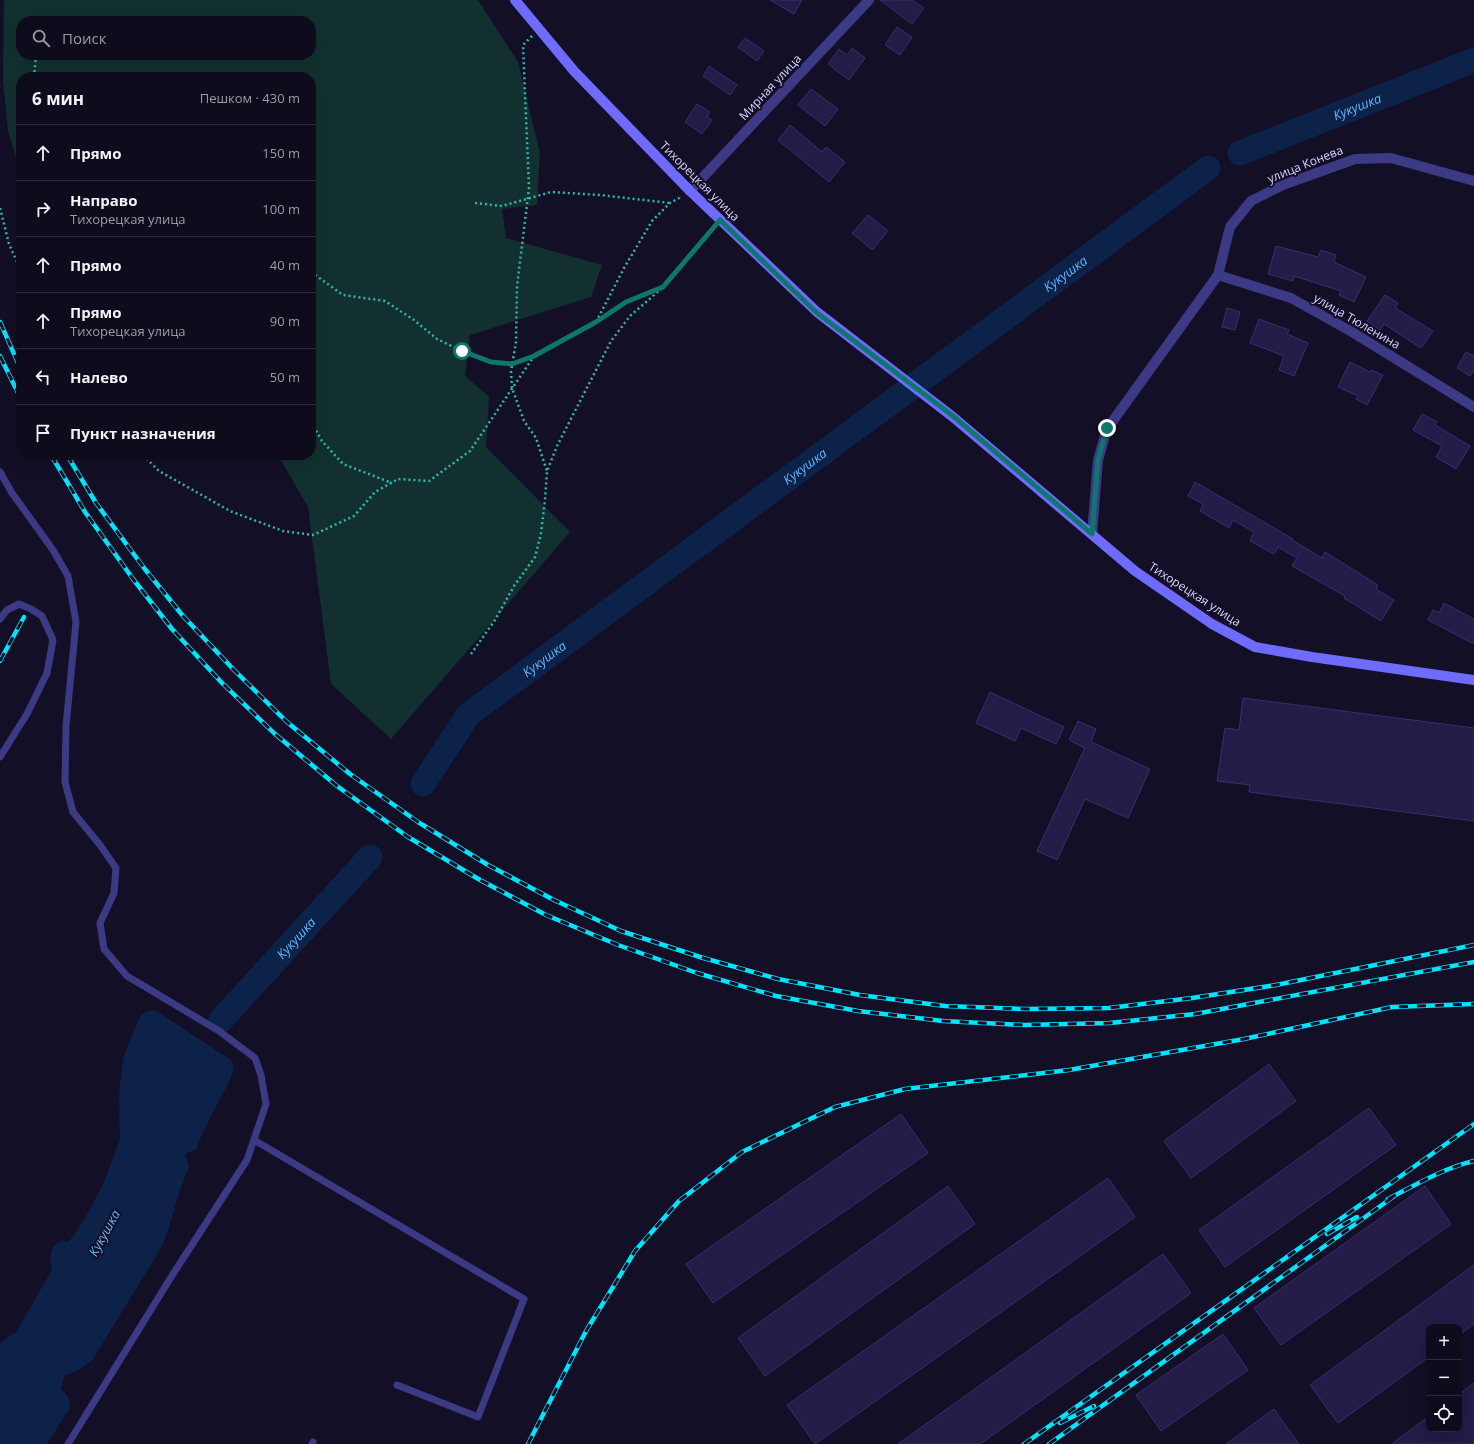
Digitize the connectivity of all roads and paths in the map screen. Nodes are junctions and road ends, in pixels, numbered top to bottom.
1 (515, 0) edge
2 (869, 0) edge
3 (539, 29) junction
4 (36, 60) edge
5 (34, 72) edge
6 (1474, 181) edge
7 (690, 191) junction
8 (528, 199) junction
9 (475, 203) dead end
10 (670, 203) junction
11 (0, 208) edge
12 (720, 220) junction
13 (16, 260) edge
14 (1218, 275) junction
15 (316, 276) edge
16 (663, 287) junction
17 (596, 322) junction
18 (534, 356) junction
19 (512, 364) junction
20 (512, 388) junction
21 (1474, 407) edge
22 (316, 431) edge
23 (148, 460) edge
24 (546, 471) junction
25 (0, 472) edge
26 (392, 483) junction
27 (1092, 534) junction
28 (0, 619) edge
29 (471, 654) dead end
30 (1474, 680) edge
31 (0, 757) edge
32 (254, 1140) junction
33 (397, 1384) dead end
34 (68, 1444) edge

1 - 3 street, Тихорецкая улица
2 - 7 street, Мирная улица
3 - 7 street, Тихорецкая улица
3 - 8 path
4 - 5 path
6 - 14 street, улица Конева
7 - 10 path
7 - 12 street, Тихорецкая улица
8 - 9 path
8 - 10 path
8 - 19 path
10 - 17 path
11 - 13 path
12 - 16 path
12 - 27 street, Тихорецкая улица
14 - 21 street, улица Тюленина
14 - 27 street
15 - 19 path
16 - 17 path
16 - 24 path
17 - 18 path
18 - 19 path
18 - 20 path
19 - 20 path
20 - 24 path
20 - 26 path
22 - 26 path
23 - 26 path
24 - 29 path
25 - 32 lane
27 - 30 street, Тихорецкая улица
28 - 31 lane
32 - 33 lane
32 - 34 lane

